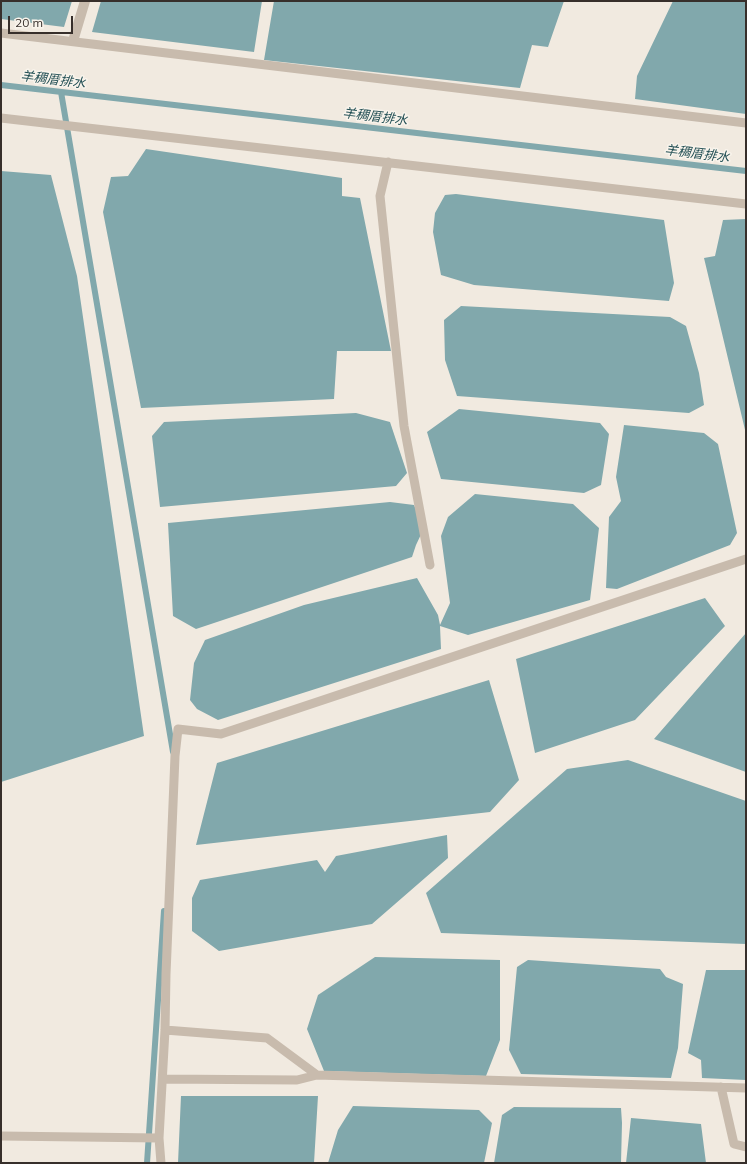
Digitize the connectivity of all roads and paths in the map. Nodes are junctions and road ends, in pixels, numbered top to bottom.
1 (85, 1) edge
2 (1, 33) edge
3 (73, 41) junction
4 (1, 118) edge
5 (746, 123) edge
6 (388, 162) junction
7 (746, 204) edge
8 (746, 559) edge
9 (430, 565) dead end
10 (165, 1030) junction
11 (317, 1075) junction
12 (162, 1079) junction
13 (720, 1087) junction
14 (746, 1088) edge
15 (1, 1136) edge
16 (159, 1138) junction
17 (746, 1148) edge
18 (162, 1163) edge

1 - 3 street
2 - 3 lane
3 - 5 lane
4 - 6 lane
6 - 7 lane
6 - 9 lane
8 - 10 lane
10 - 11 lane
10 - 12 lane
11 - 12 lane
11 - 13 lane
12 - 16 lane
13 - 14 lane
13 - 17 lane
15 - 16 lane
16 - 18 lane

